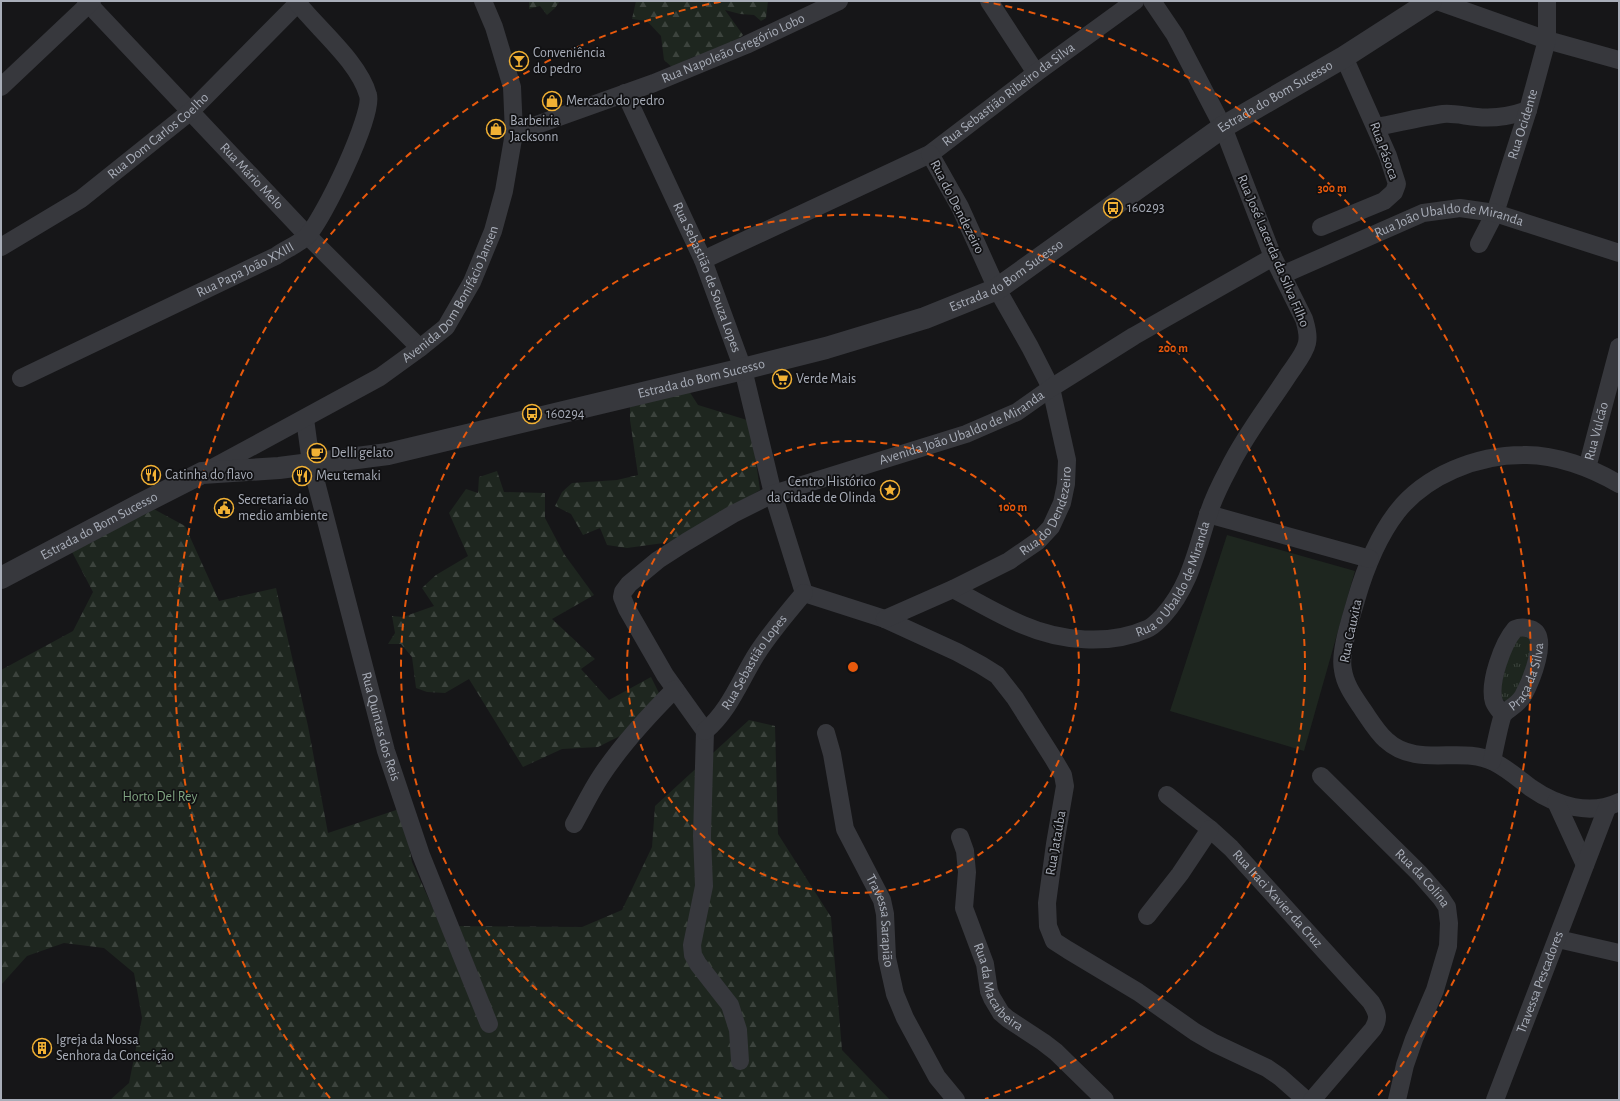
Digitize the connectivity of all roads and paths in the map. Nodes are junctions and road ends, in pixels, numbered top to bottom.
1 (483, 1) edge
2 (839, 1) edge
3 (989, 1) edge
4 (1135, 1) edge
5 (1152, 1) edge
6 (1431, 1) edge
7 (1437, 1) edge
8 (1547, 1) edge
9 (89, 2) edge
10 (297, 2) edge
11 (1547, 40) junction
12 (1344, 57) junction
13 (1619, 60) edge
14 (1036, 73) junction
15 (1, 87) edge
16 (625, 93) junction
17 (1528, 110) junction
18 (191, 111) junction
19 (1376, 126) junction
20 (1223, 128) junction
21 (514, 134) junction
22 (930, 154) junction
23 (1495, 213) junction
24 (1321, 227) dead end
25 (307, 236) junction
26 (1479, 244) dead end
27 (1, 247) edge
28 (1619, 253) edge
29 (1273, 257) junction
30 (703, 260) junction
31 (1282, 275) junction
32 (997, 289) junction
33 (1619, 347) edge
34 (420, 348) junction
35 (1302, 354) joint
36 (743, 369) junction
37 (21, 378) dead end
38 (1051, 388) junction
39 (305, 419) junction
40 (311, 463) junction
41 (1587, 468) junction
42 (202, 473) junction
43 (1619, 484) edge
44 (773, 494) junction
45 (1208, 514) junction
46 (1370, 559) junction
47 (1, 578) edge
48 (953, 590) junction
49 (804, 593) junction
50 (885, 619) junction
51 (675, 689) junction
52 (1503, 715) dead end
53 (705, 731) junction
54 (826, 734) dead end
55 (1492, 761) junction
56 (1321, 776) dead end
57 (1167, 794) dead end
58 (1556, 802) junction
59 (1613, 805) edge
60 (574, 824) dead end
61 (1210, 829) junction
62 (960, 837) dead end
63 (1585, 865) junction
64 (1146, 916) dead end
65 (1558, 939) junction
66 (1619, 953) edge
67 (489, 1024) dead end
68 (740, 1061) dead end
69 (956, 1100) edge
70 (1105, 1100) edge
71 (1306, 1100) edge
72 (1312, 1100) edge
73 (1396, 1100) edge
74 (1495, 1100) edge

1 - 21 street, Avenida Dom Bonifácio Jansen
2 - 16 street, Rua Napoleão Gregório Lobo
3 - 14 street
4 - 14 street, Rua Sebastião Ribeiro da Silva
5 - 20 street, Rua José Lacerda da Silva Filho
6 - 12 street, Estrada do Bom Sucesso
7 - 11 street
8 - 11 street, Rua Ocidente
9 - 15 street
9 - 18 street, Rua Mário Melo
10 - 18 street, Rua Dom Carlos Coelho
10 - 25 street, Rua Papa João XXIII
11 - 13 street
11 - 17 street, Rua Ocidente
12 - 19 street, Rua Pásoca
12 - 20 street, Estrada do Bom Sucesso
14 - 22 street, Rua Sebastião Ribeiro da Silva
16 - 21 street, Rua Napoleão Gregório Lobo
16 - 30 street, Rua Sebastião de Souza Lopes
17 - 19 street
17 - 23 street, Rua Ocidente
18 - 25 street, Rua Mário Melo
18 - 27 street, Rua Dom Carlos Coelho
19 - 24 street, Rua Pásoca
20 - 29 street, Rua José Lacerda da Silva Filho
20 - 32 street, Estrada do Bom Sucesso
21 - 34 street, Avenida Dom Bonifácio Jansen
22 - 30 street, Rua Sebastião Ribeiro da Silva
22 - 32 street, Rua do Dendezeiro
23 - 26 street, Rua Ocidente
23 - 28 street, Rua João Ubaldo de Miranda
23 - 31 street, Rua João Ubaldo de Miranda
25 - 34 street, Rua Mário Melo
25 - 37 street, Rua Papa João XXIII
29 - 31 street, Rua José Lacerda da Silva Filho
29 - 38 street, Avenida João Ubaldo de Miranda
30 - 36 street, Rua Sebastião de Souza Lopes
31 - 35 street, Rua José Lacerda da Silva Filho
32 - 36 street, Estrada do Bom Sucesso
32 - 38 street, Rua do Dendezeiro
33 - 41 street, Rua Vulcão
34 - 39 street, Avenida Dom Bonifácio Jansen
35 - 45 street, Rua o Ubaldo de Miranda
36 - 40 street, Estrada do Bom Sucesso
36 - 44 street, Rua Sebastião de Souza Lopes
38 - 44 street, Avenida João Ubaldo de Miranda
38 - 48 street, Rua do Dendezeiro
39 - 40 street, Rua Quintas dos Reis
39 - 42 street, Avenida Dom Bonifácio Jansen
40 - 42 street, Estrada do Bom Sucesso
40 - 67 street, Rua Quintas dos Reis
41 - 43 street, Rua Cauxita
41 - 46 street, Rua Cauxita
42 - 47 street, Estrada do Bom Sucesso
44 - 49 street, Rua Sebastião de Souza Lopes
44 - 51 street, Avenida João Ubaldo de Miranda
45 - 46 street
45 - 48 street, Rua o Ubaldo de Miranda
46 - 55 street, Rua Cauxita
48 - 50 street, Rua do Dendezeiro
49 - 50 street, Rua Jataúba
49 - 53 street, Rua Sebastião Lopes
50 - 71 street, Rua Jataúba
51 - 53 street
51 - 60 street
52 - 55 street, Praça da Silva
53 - 68 street
54 - 69 street, Travessa Sarapião
55 - 58 street, Rua Cauxita
56 - 73 street, Rua da Colina
57 - 61 street, Rua Iraci Xavier da Cruz
58 - 59 street, Rua Cauxita
58 - 63 street
59 - 63 street, Travessa Pescadores
61 - 64 street
61 - 72 street, Rua Iraci Xavier da Cruz
62 - 70 street, Rua da Macaibeira
63 - 65 street, Travessa Pescadores
65 - 66 street
65 - 74 street, Travessa Pescadores

